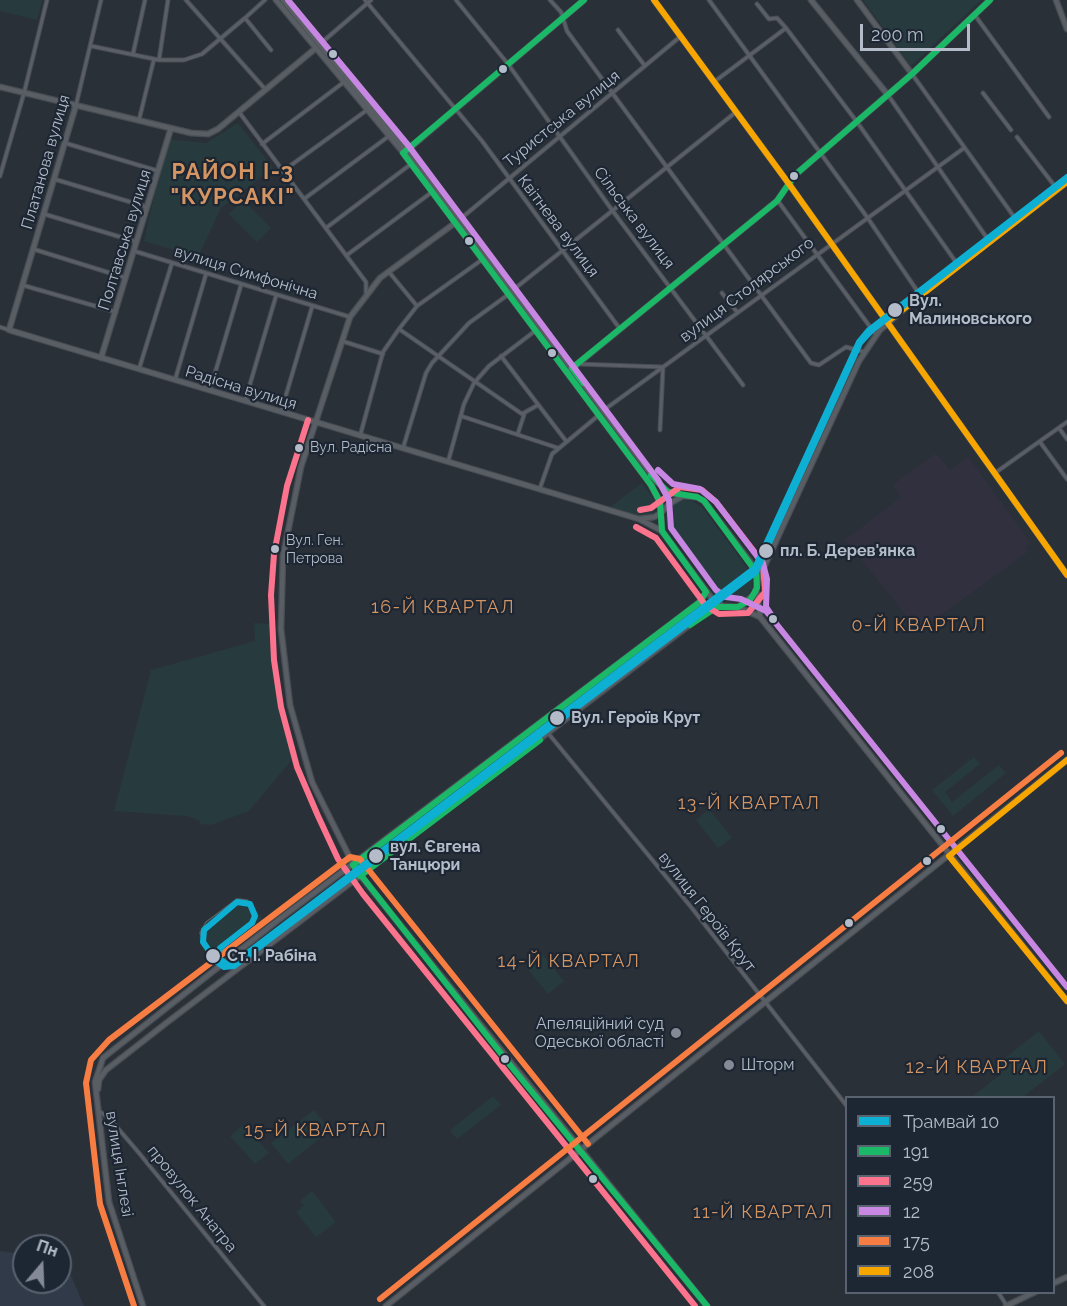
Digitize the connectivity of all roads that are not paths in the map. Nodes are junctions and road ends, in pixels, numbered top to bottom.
1 (47, 0) edge
2 (101, 0) edge
3 (145, 0) edge
4 (168, 0) edge
5 (186, 0) edge
6 (265, 0) edge
7 (276, 0) edge
8 (283, 0) edge
9 (456, 0) edge
10 (550, 0) edge
11 (584, 0) edge
12 (654, 0) edge
13 (710, 0) edge
14 (811, 0) edge
15 (857, 0) edge
16 (990, 0) edge
17 (1056, 0) edge
18 (368, 1) edge
19 (757, 4) dead end
20 (974, 14) junction
21 (563, 17) junction
22 (245, 18) junction
23 (786, 28) junction
24 (1067, 29) edge
25 (618, 30) dead end
26 (681, 36) junction
27 (221, 38) junction
28 (91, 46) junction
29 (318, 46) junction
30 (271, 50) dead end
31 (133, 54) junction
32 (749, 56) junction
33 (154, 59) junction
34 (159, 60) junction
35 (508, 64) junction
36 (645, 66) junction
37 (912, 74) junction
38 (344, 82) junction
39 (714, 82) junction
40 (0, 87) edge
41 (265, 89) junction
42 (24, 93) junction
43 (984, 93) dead end
44 (613, 94) junction
45 (888, 95) junction
46 (76, 105) junction
47 (367, 110) junction
48 (455, 110) junction
49 (238, 112) junction
50 (736, 112) junction
51 (1049, 117) dead end
52 (140, 120) junction
53 (857, 122) junction
54 (171, 128) junction
55 (1011, 130) dead end
56 (389, 136) junction
57 (560, 136) junction
58 (1017, 137) dead end
59 (65, 143) junction
60 (262, 144) junction
61 (964, 148) junction
62 (405, 152) junction
63 (820, 155) junction
64 (411, 164) junction
65 (666, 166) junction
66 (936, 168) junction
67 (158, 171) junction
68 (283, 171) junction
69 (0, 177) edge
70 (508, 178) junction
71 (54, 179) junction
72 (1067, 182) edge
73 (789, 184) junction
74 (905, 189) junction
75 (1057, 189) junction
76 (432, 192) junction
77 (304, 200) junction
78 (777, 201) junction
79 (147, 207) junction
80 (612, 210) junction
81 (44, 214) junction
82 (867, 217) junction
83 (458, 221) junction
84 (1017, 222) junction
85 (326, 228) junction
86 (137, 242) junction
87 (831, 242) junction
88 (991, 242) junction
89 (724, 245) junction
90 (33, 249) junction
91 (134, 251) junction
92 (561, 252) junction
93 (817, 254) junction
94 (346, 256) junction
95 (483, 259) junction
96 (172, 263) junction
97 (958, 266) junction
98 (389, 272) junction
99 (207, 274) junction
100 (126, 278) junction
101 (22, 285) junction
102 (241, 285) junction
103 (671, 288) junction
104 (511, 292) junction
105 (722, 292) dead end
106 (366, 293) junction
107 (760, 295) junction
108 (920, 295) junction
109 (276, 296) junction
110 (417, 306) junction
111 (312, 307) junction
112 (116, 312) junction
113 (737, 312) junction
114 (350, 317) junction
115 (887, 322) junction
116 (0, 327) edge
117 (399, 329) junction
118 (620, 329) junction
119 (9, 330) junction
120 (536, 330) junction
121 (707, 335) junction
122 (876, 335) junction
123 (342, 341) junction
124 (865, 352) junction
125 (383, 354) junction
126 (437, 356) junction
127 (501, 356) junction
128 (102, 358) junction
129 (663, 367) junction
130 (572, 368) junction
131 (139, 369) junction
132 (175, 380) junction
133 (474, 383) junction
134 (743, 385) dead end
135 (210, 391) junction
136 (245, 402) junction
137 (538, 405) junction
138 (281, 412) junction
139 (601, 413) junction
140 (524, 415) junction
141 (461, 416) junction
142 (1067, 422) edge
143 (317, 423) junction
144 (1059, 428) junction
145 (660, 430) dead end
146 (518, 433) junction
147 (360, 436) junction
148 (1067, 438) edge
149 (566, 441) junction
150 (1040, 442) junction
151 (558, 448) junction
152 (402, 450) junction
153 (447, 463) junction
154 (994, 474) junction
155 (1067, 479) edge
156 (539, 490) junction
157 (683, 496) junction
158 (661, 513) junction
159 (639, 519) junction
160 (662, 531) junction
161 (1067, 575) edge
162 (758, 580) junction
163 (758, 588) junction
164 (706, 592) junction
165 (723, 606) junction
166 (738, 607) junction
167 (760, 617) junction
168 (548, 733) junction
169 (1067, 760) edge
170 (950, 856) junction
171 (353, 865) junction
172 (360, 876) junction
173 (1067, 1001) edge
174 (764, 1004) junction
175 (103, 1058) junction
176 (109, 1068) junction
177 (97, 1094) junction
178 (845, 1105) edge
179 (99, 1111) junction
180 (581, 1150) junction
181 (1033, 1294) edge
182 (143, 1306) edge
183 (264, 1306) edge
184 (386, 1306) edge
185 (707, 1306) edge
186 (1007, 1306) edge

1 - 42 street
2 - 28 street, Платанова вулиця
3 - 31 street
4 - 34 street
5 - 27 street
6 - 22 street
7 - 29 street
8 - 29 street
9 - 35 street, Сільська вулиця
10 - 21 street
11 - 21 street
12 - 26 street
13 - 32 street
14 - 45 street
15 - 37 street
16 - 20 street
17 - 24 street
18 - 29 street
18 - 48 street, Квітнева вулиця
19 - 23 street
20 - 37 street
20 - 51 street
21 - 35 street
21 - 44 street
22 - 27 street
22 - 30 street
23 - 32 street
23 - 53 street
25 - 36 street
26 - 36 street, Туристська вулиця
26 - 39 street
27 - 34 street
27 - 41 street
28 - 31 street
28 - 46 street, Платанова вулиця
29 - 38 street
29 - 41 street
29 - 62 street
31 - 33 street
32 - 39 street
32 - 63 street
33 - 34 street
33 - 52 street
35 - 48 street
35 - 57 street, Сільська вулиця
36 - 44 street, Туристська вулиця
37 - 45 street
37 - 61 street
38 - 47 street
38 - 60 street
39 - 50 street
40 - 42 street
41 - 49 street
42 - 46 street
42 - 69 street
43 - 55 street
44 - 57 street, Туристська вулиця
44 - 65 street
45 - 53 street
45 - 66 street
46 - 52 street
46 - 59 street, Платанова вулиця
47 - 56 street
47 - 68 street
48 - 62 street
48 - 70 street, Квітнева вулиця
49 - 54 street
49 - 60 street
50 - 65 street
50 - 73 street
52 - 54 street
53 - 63 street
53 - 74 street
54 - 67 street, Полтавська вулиця
56 - 62 street
56 - 77 street
57 - 70 street, Туристська вулиця
57 - 80 street, Сільська вулиця
58 - 75 street
59 - 67 street
59 - 71 street, Платанова вулиця
60 - 68 street
61 - 66 street, вулиця Столярського
61 - 84 street
62 - 64 street
62 - 83 street
63 - 73 street
63 - 82 street
64 - 76 street
64 - 85 street
65 - 80 street
65 - 89 street
66 - 74 street, вулиця Столярського
66 - 88 street
67 - 79 street, Полтавська вулиця
68 - 77 street
70 - 83 street, Туристська вулиця
70 - 92 street, Квітнева вулиця
71 - 79 street
71 - 81 street, Платанова вулиця
72 - 75 street
73 - 78 street
73 - 87 street
74 - 82 street, вулиця Столярського
74 - 97 street
75 - 84 street
76 - 83 street
76 - 94 street
77 - 85 street
78 - 89 street
78 - 93 street
79 - 86 street, Полтавська вулиця
80 - 92 street
80 - 103 street, Сільська вулиця
81 - 86 street
81 - 90 street, Платанова вулиця
82 - 87 street, вулиця Столярського
82 - 108 street
83 - 95 street
83 - 98 street, Туристська вулиця
83 - 104 street
84 - 88 street
85 - 94 street
86 - 91 street, Полтавська вулиця
87 - 93 street, вулиця Столярського
87 - 115 street
88 - 97 street
89 - 103 street
89 - 107 street
90 - 100 street
90 - 101 street, Платанова вулиця
91 - 96 street, вулиця Симфонічна
91 - 100 street, Полтавська вулиця
92 - 104 street
92 - 118 street, Квітнева вулиця
93 - 107 street, вулиця Столярського
93 - 122 street
94 - 106 street
95 - 104 street
95 - 110 street
96 - 99 street, вулиця Симфонічна
96 - 131 street
97 - 108 street
98 - 106 street, Туристська вулиця
98 - 110 street
99 - 102 street, вулиця Симфонічна
99 - 132 street
100 - 112 street, Полтавська вулиця
101 - 112 street
101 - 119 street, Платанова вулиця
102 - 109 street, вулиця Симфонічна
102 - 135 street
103 - 118 street
103 - 121 street, Сільська вулиця
104 - 120 street
104 - 126 street
104 - 130 street
105 - 113 street
106 - 114 street, Туристська вулиця
107 - 113 street, вулиця Столярського
107 - 124 street
108 - 115 street
109 - 111 street, вулиця Симфонічна
109 - 136 street
110 - 117 street
111 - 114 street, вулиця Симфонічна
111 - 138 street
112 - 128 street, Полтавська вулиця
113 - 121 street, вулиця Столярського
114 - 123 street, Туристська вулиця
115 - 122 street
115 - 154 street
116 - 119 street
117 - 125 street
117 - 126 street
118 - 130 street
119 - 128 street, Радісна вулиця
120 - 127 street
120 - 130 street
121 - 129 street, вулиця Столярського
121 - 134 street, Сільська вулиця
122 - 124 street
123 - 125 street
123 - 143 street, Туристська вулиця
124 - 162 street
125 - 147 street
126 - 133 street
126 - 152 street
127 - 133 street
127 - 137 street
128 - 131 street, Радісна вулиця
129 - 130 street
129 - 139 street, вулиця Столярського
129 - 145 street
130 - 139 street
131 - 132 street, Радісна вулиця
132 - 135 street, Радісна вулиця
133 - 140 street
133 - 141 street
135 - 136 street, Радісна вулиця
136 - 138 street, Радісна вулиця
137 - 140 street
137 - 149 street
138 - 143 street, Радісна вулиця
139 - 149 street, вулиця Столярського
139 - 157 street
139 - 158 street
140 - 146 street
141 - 146 street
141 - 153 street
142 - 144 street
143 - 147 street, Радісна вулиця
143 - 171 street, Туристська вулиця
144 - 148 street
144 - 150 street
146 - 151 street
147 - 152 street, Радісна вулиця
149 - 151 street, вулиця Столярського
150 - 154 street
150 - 155 street
151 - 156 street, вулиця Столярського
152 - 153 street, Радісна вулиця
153 - 156 street, Радісна вулиця
154 - 161 street
156 - 159 street, Радісна вулиця
157 - 158 street
157 - 162 street
158 - 159 street
158 - 160 street
159 - 160 street, Радісна вулиця
160 - 164 street
162 - 163 street
163 - 166 street
163 - 167 street
164 - 165 street
164 - 171 street
165 - 166 street
165 - 168 street
166 - 167 street
167 - 170 street
168 - 172 street
168 - 174 street, вулиця Героїв Крут
169 - 170 street
170 - 173 street
170 - 174 street
171 - 172 street, Туристська вулиця
171 - 175 street
172 - 176 street
172 - 180 street, Туристська вулиця
174 - 178 street, вулиця Героїв Крут
174 - 180 street
175 - 176 street
175 - 177 street, вулиця Інглезі
176 - 177 street
177 - 179 street, вулиця Інглезі
179 - 182 street, вулиця Інглезі
179 - 183 street, провулок Анатра
180 - 184 street
180 - 185 street, Туристська вулиця
181 - 186 street

